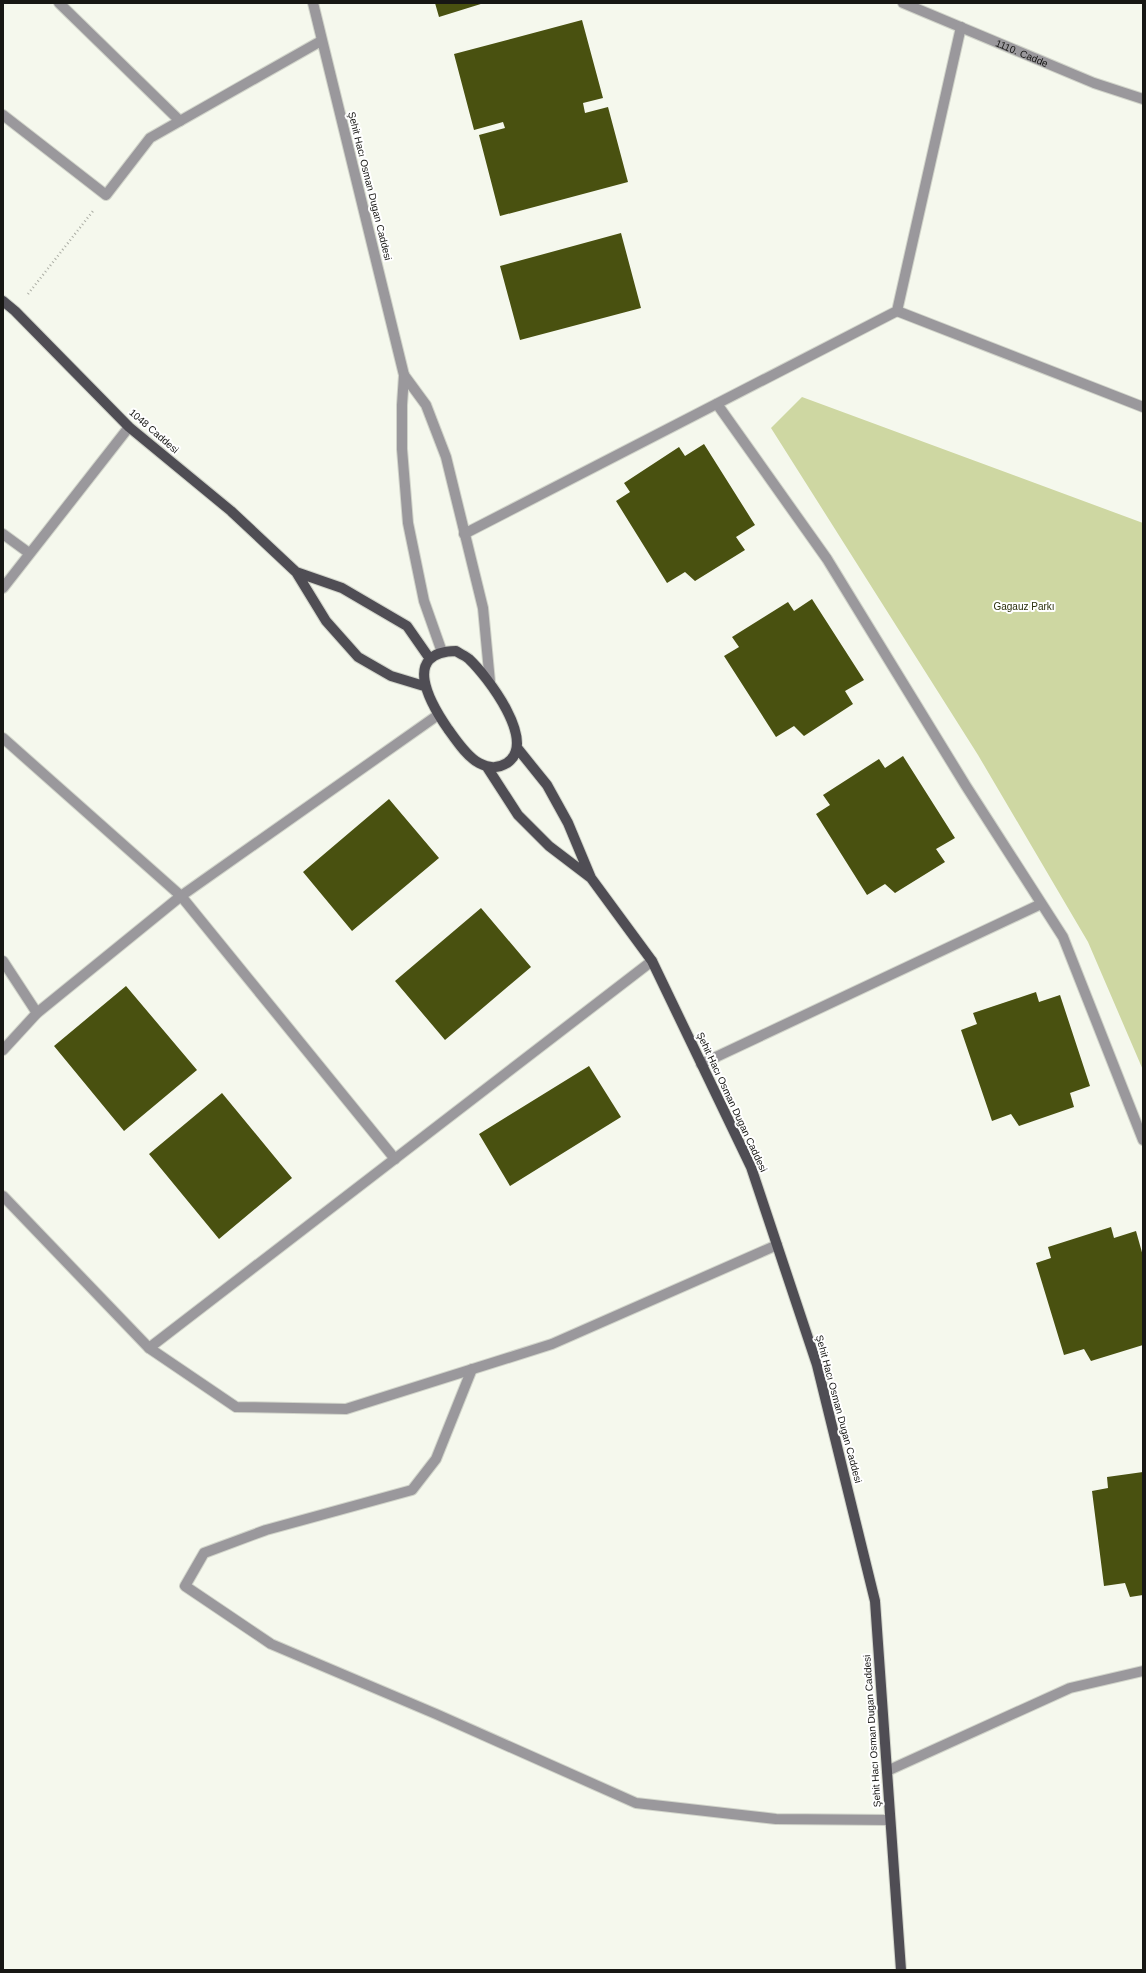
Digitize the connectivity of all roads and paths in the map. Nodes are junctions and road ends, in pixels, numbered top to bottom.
1 (59, 3) edge
2 (313, 3) edge
3 (903, 3) edge
4 (961, 27) junction
5 (321, 41) junction
6 (1143, 99) edge
7 (3, 115) edge
8 (180, 121) junction
9 (106, 195) junction
10 (3, 301) edge
11 (15, 311) junction
12 (897, 311) junction
13 (404, 375) junction
14 (717, 404) junction
15 (1143, 407) edge
16 (129, 427) junction
17 (3, 534) edge
18 (464, 534) junction
19 (29, 554) junction
20 (296, 572) junction
21 (3, 588) edge
22 (442, 652) junction
23 (430, 659) junction
24 (490, 682) junction
25 (424, 686) junction
26 (438, 715) junction
27 (3, 738) edge
28 (518, 749) junction
29 (487, 767) junction
30 (590, 878) junction
31 (181, 896) junction
32 (1042, 904) junction
33 (3, 961) edge
34 (652, 961) junction
35 (37, 1013) junction
36 (3, 1050) edge
37 (701, 1064) junction
38 (1143, 1140) edge
39 (395, 1159) junction
40 (3, 1196) edge
41 (777, 1245) junction
42 (149, 1348) junction
43 (472, 1369) junction
44 (1143, 1671) edge
45 (887, 1770) junction
46 (890, 1820) junction
47 (901, 1970) edge

1 - 8 street
2 - 5 street, Şehit Hacı Osman Dugan Caddesi
3 - 4 street, 1110. Cadde
4 - 6 street, 1110. Cadde
4 - 12 street
5 - 8 street
5 - 13 street, Şehit Hacı Osman Dugan Caddesi
7 - 9 street
8 - 9 street
9 - 11 path
10 - 11 main road, 1048 Caddesi
11 - 16 main road, 1048 Caddesi
12 - 14 street
12 - 15 street
13 - 18 street
13 - 22 street
14 - 18 street
14 - 32 street
16 - 19 street
16 - 20 main road, 1048 Caddesi
17 - 19 street
18 - 24 street
19 - 21 street
20 - 23 main road
20 - 25 main road
22 - 23 main road
22 - 24 main road
23 - 25 main road
24 - 28 main road
25 - 26 main road
26 - 29 main road
26 - 31 street
27 - 31 street
28 - 29 main road
28 - 30 main road
29 - 30 main road
30 - 34 main road, Şehit Hacı Osman Dugan Caddesi
31 - 35 street
31 - 39 street
32 - 37 street
32 - 38 street
33 - 35 street
34 - 37 main road, Şehit Hacı Osman Dugan Caddesi
34 - 39 street
35 - 36 street
37 - 41 main road, Şehit Hacı Osman Dugan Caddesi
39 - 42 street
40 - 42 street
41 - 43 street
41 - 45 main road, Şehit Hacı Osman Dugan Caddesi
42 - 43 street
43 - 46 street
44 - 45 street
45 - 46 main road, Şehit Hacı Osman Dugan Caddesi
46 - 47 main road, Şehit Hacı Osman Dugan Caddesi

